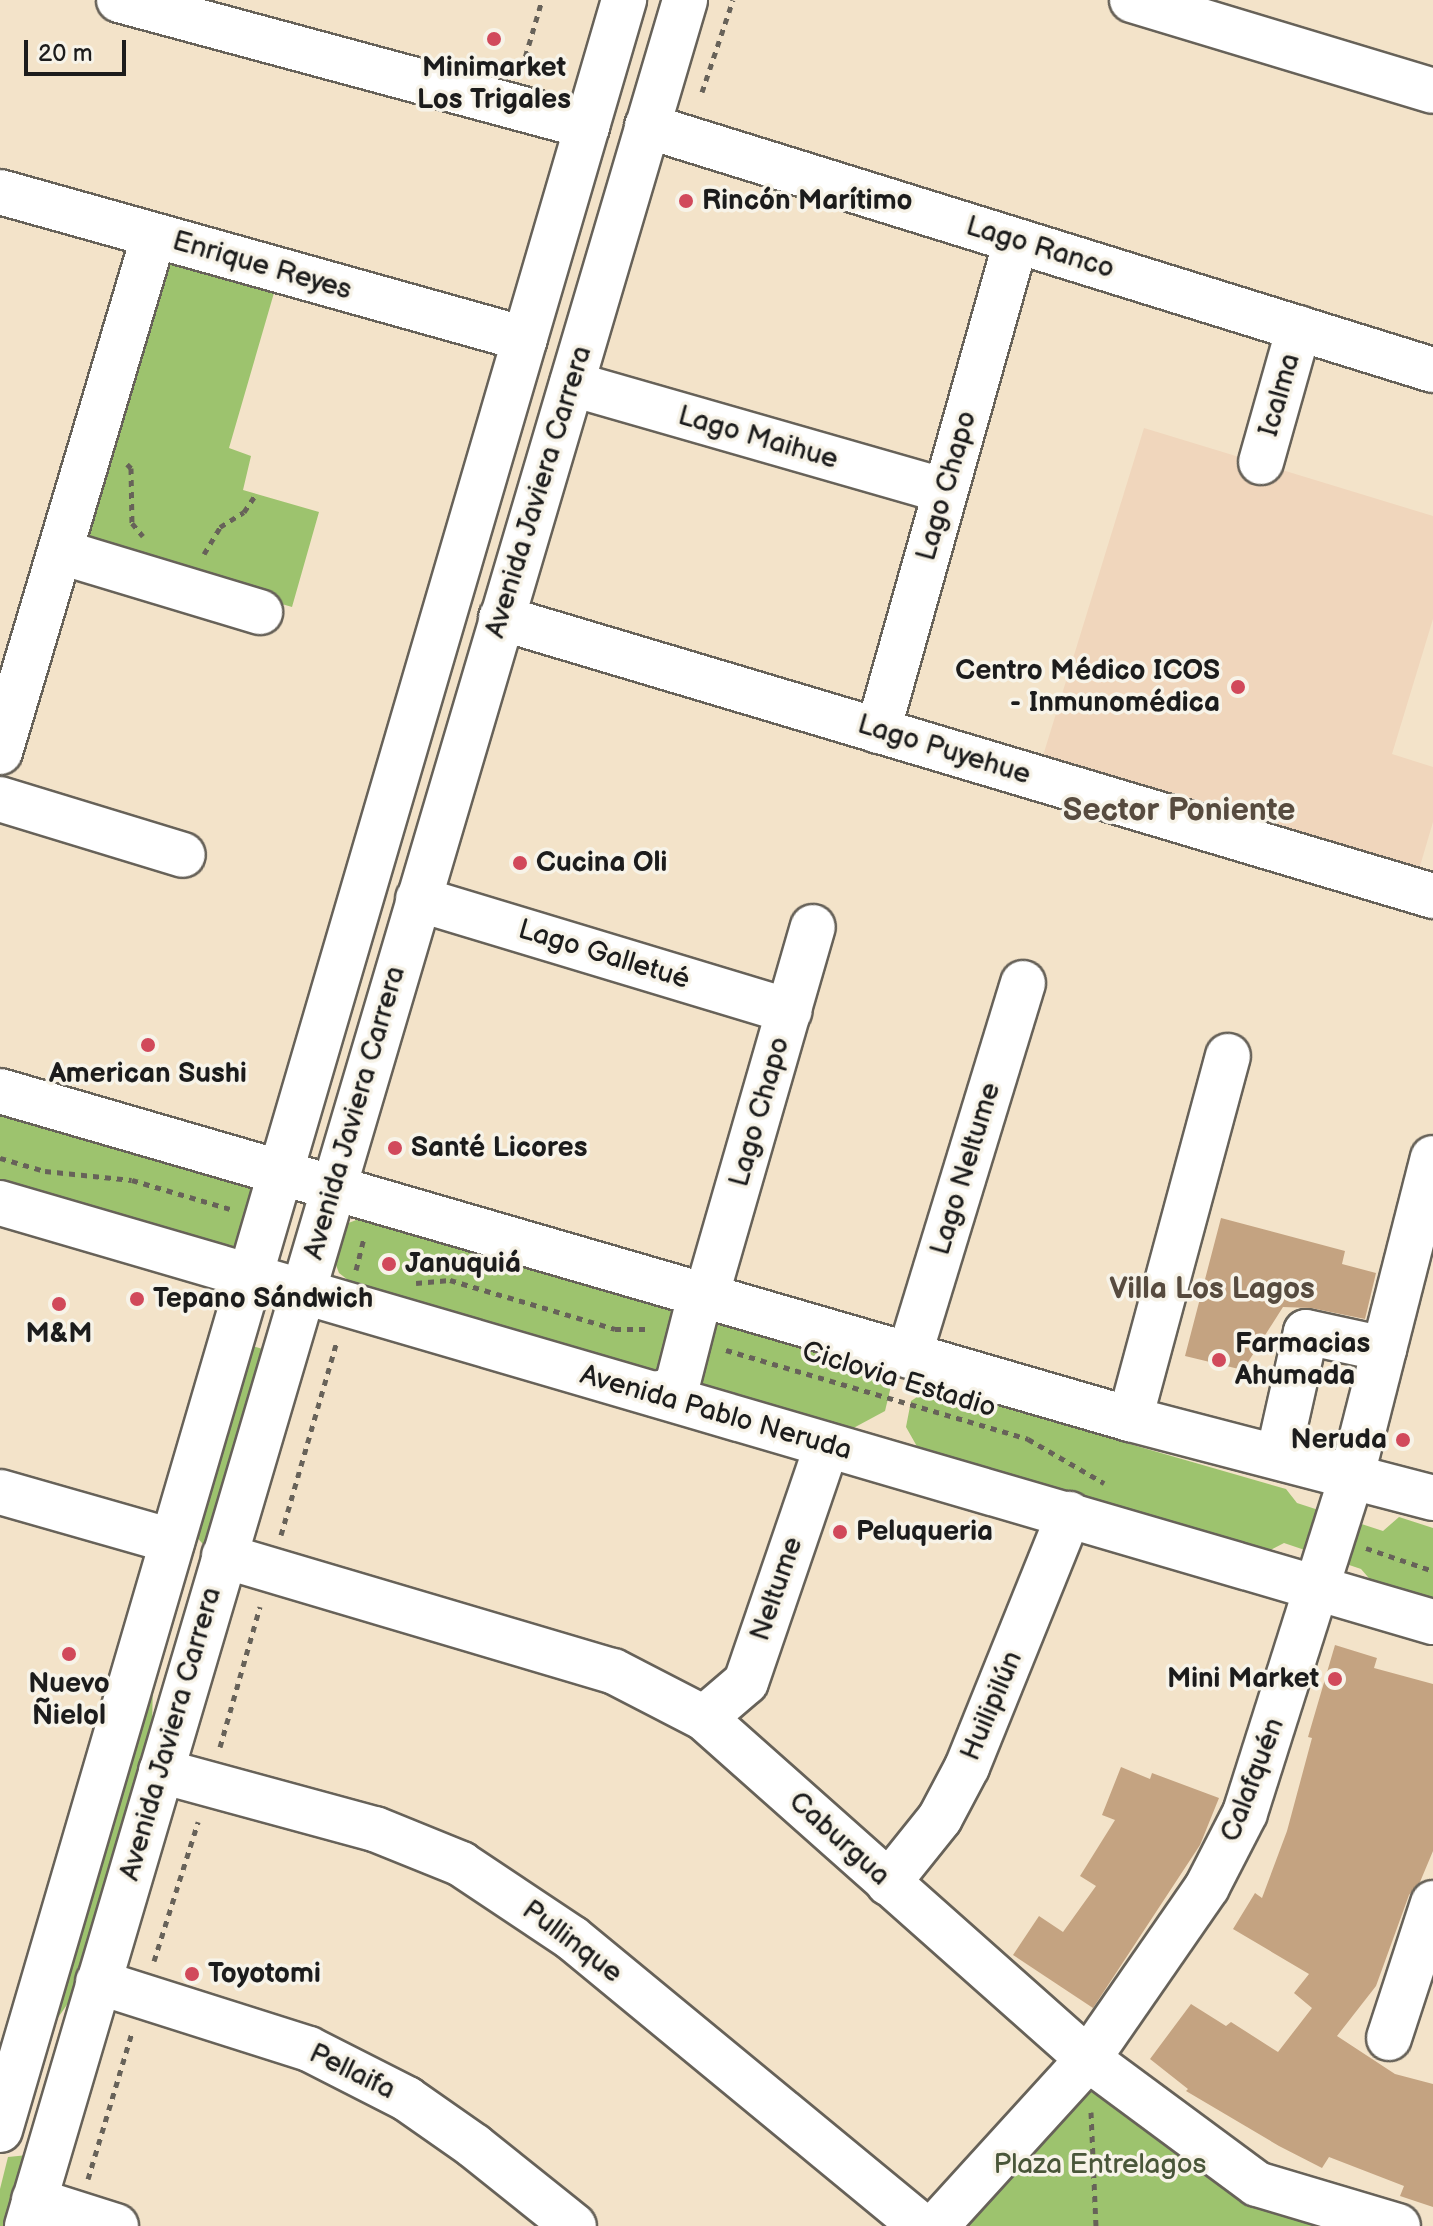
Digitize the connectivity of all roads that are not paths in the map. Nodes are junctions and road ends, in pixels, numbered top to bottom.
1 (119, 0) edge
2 (624, 0) edge
3 (685, 0) edge
4 (1132, 0) edge
5 (1433, 91) edge
6 (587, 126) junction
7 (667, 132) junction
8 (573, 173) junction
9 (0, 192) edge
10 (154, 235) junction
11 (1016, 241) junction
12 (1299, 328) junction
13 (525, 339) junction
14 (1433, 370) edge
15 (572, 384) junction
16 (1261, 462) dead end
17 (945, 491) junction
18 (61, 552) junction
19 (459, 561) junction
20 (260, 612) dead end
21 (501, 618) junction
22 (878, 731) junction
23 (0, 752) edge
24 (0, 799) edge
25 (183, 855) dead end
26 (1433, 896) edge
27 (418, 899) junction
28 (813, 927) dead end
29 (1023, 983) dead end
30 (789, 1011) junction
31 (1228, 1056) dead end
32 (0, 1091) edge
33 (1433, 1158) edge
34 (280, 1175) junction
35 (353, 1196) junction
36 (0, 1203) edge
37 (250, 1277) junction
38 (303, 1293) junction
39 (703, 1296) junction
40 (1384, 1349) junction
41 (909, 1356) junction
42 (655, 1394) junction
43 (1130, 1419) junction
44 (827, 1445) junction
45 (1278, 1456) junction
46 (1352, 1475) junction
47 (0, 1492) edge
48 (1433, 1498) edge
49 (1069, 1514) junction
50 (172, 1541) junction
51 (220, 1571) junction
52 (1314, 1589) junction
53 (1433, 1622) edge
54 (704, 1718) junction
55 (161, 1771) junction
56 (888, 1883) junction
57 (1433, 1903) edge
58 (1424, 1968) edge
59 (98, 1982) junction
60 (1389, 2038) dead end
61 (1088, 2059) junction
62 (56, 2125) junction
63 (0, 2130) edge
64 (0, 2139) edge
65 (30, 2213) edge
66 (96, 2220) edge
67 (574, 2226) edge
68 (921, 2226) edge
69 (936, 2226) edge
70 (1398, 2226) edge

1 - 6 street
2 - 6 street, Avenida Javiera Carrera
3 - 7 street, Avenida Javiera Carrera
4 - 5 street
6 - 8 street, Avenida Javiera Carrera
7 - 8 street
7 - 11 street, Lago Ranco
7 - 15 street, Avenida Javiera Carrera
8 - 13 street, Avenida Javiera Carrera
9 - 10 street, Enrique Reyes
10 - 13 street, Enrique Reyes
10 - 18 street
11 - 12 street, Lago Ranco
11 - 17 street, Lago Chapo
12 - 14 street, Lago Ranco
12 - 16 street, Icalma
13 - 19 street, Avenida Javiera Carrera
15 - 17 street, Lago Maihue
15 - 21 street, Avenida Javiera Carrera
17 - 22 street, Lago Chapo
18 - 20 street
18 - 23 street
19 - 21 street
19 - 34 street, Avenida Javiera Carrera
21 - 22 street, Lago Puyehue
21 - 27 street, Avenida Javiera Carrera
22 - 26 street, Lago Puyehue
24 - 25 street
27 - 30 street, Lago Galletué
27 - 35 street, Avenida Javiera Carrera
28 - 30 street, Lago Chapo
29 - 41 street, Lago Neltume
30 - 39 street, Lago Chapo
31 - 43 street
32 - 34 street
33 - 40 street, Calafquén
34 - 35 street
34 - 37 street, Avenida Javiera Carrera
35 - 38 street, Avenida Javiera Carrera
35 - 39 street
36 - 37 street, Avenida Pablo Neruda
37 - 38 street, Avenida Pablo Neruda
37 - 50 street, Avenida Javiera Carrera
38 - 42 street, Avenida Pablo Neruda
38 - 51 street, Avenida Javiera Carrera
39 - 41 street
39 - 42 street, Lago Chapo
40 - 45 street
40 - 46 street, Calafquén
41 - 43 street
42 - 44 street, Avenida Pablo Neruda
43 - 45 street
44 - 49 street, Avenida Pablo Neruda
44 - 54 street, Neltume
45 - 46 street
46 - 48 street
46 - 52 street, Calafquén
47 - 50 street
49 - 52 street, Avenida Pablo Neruda
49 - 56 street, Huilipilún
50 - 51 street
50 - 63 street, Avenida Javiera Carrera
51 - 54 street, Caburgua
51 - 55 street, Avenida Javiera Carrera
52 - 53 street, Avenida Pablo Neruda
52 - 61 street, Calafquén
54 - 56 street, Caburgua
55 - 59 street, Avenida Javiera Carrera
55 - 68 street, Pullinque
56 - 61 street, Caburgua
57 - 58 street
58 - 60 street
59 - 62 street, Avenida Javiera Carrera
59 - 67 street, Pellaifa
61 - 69 street, Calafquén
61 - 70 street, Caburgua
62 - 64 street
62 - 65 street, Avenida Javiera Carrera
65 - 66 street

